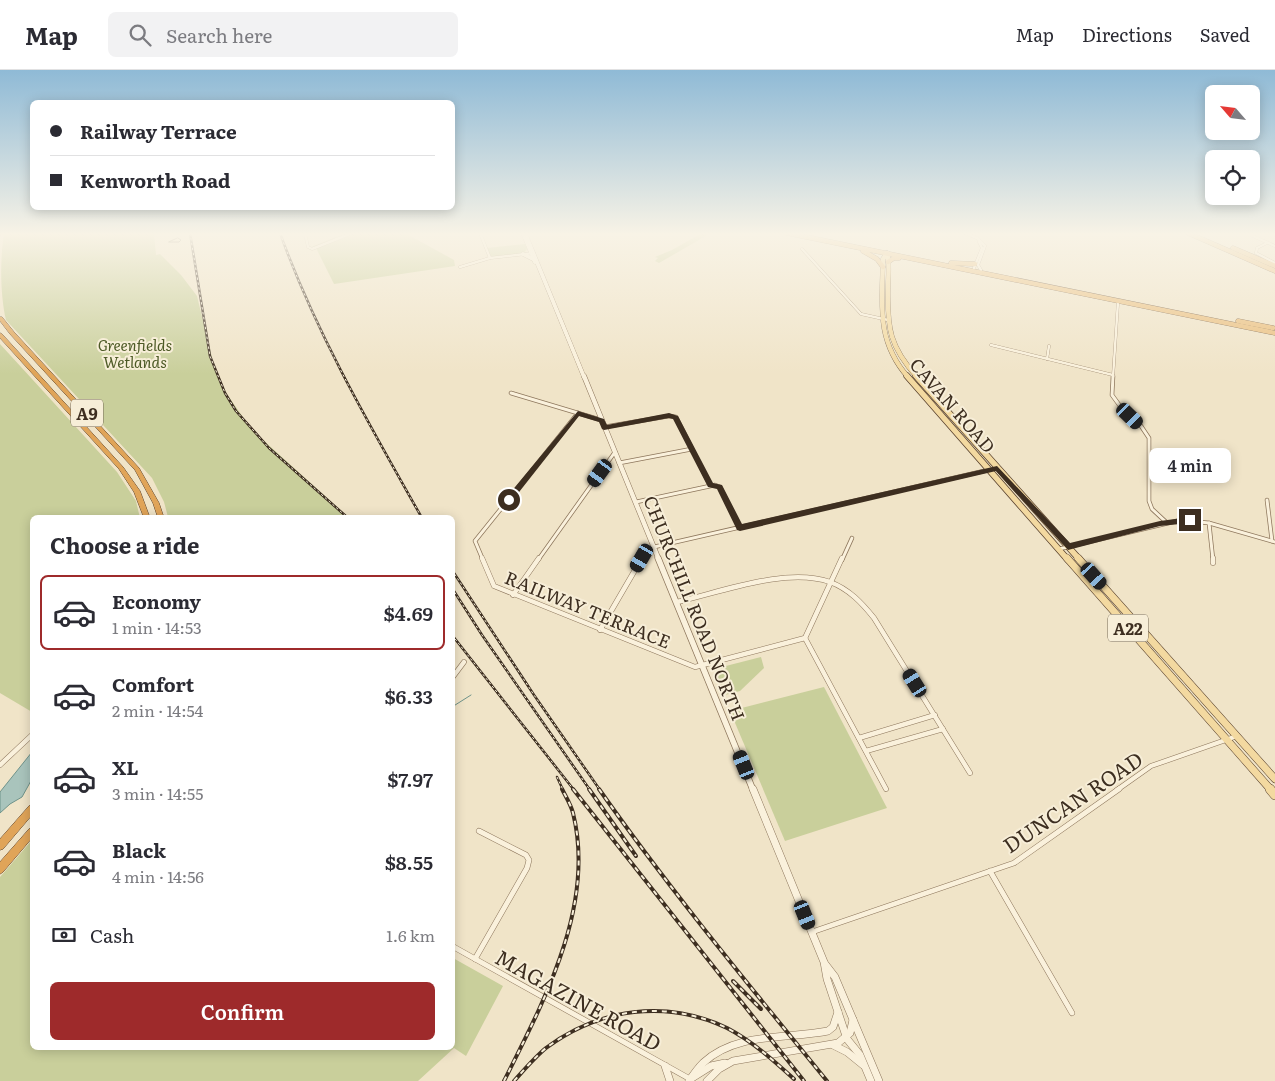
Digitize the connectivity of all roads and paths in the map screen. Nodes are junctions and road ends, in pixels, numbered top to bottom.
1 (544, 280) edge
2 (830, 280) edge
3 (883, 280) edge
4 (888, 280) edge
5 (1011, 280) edge
6 (1031, 280) edge
7 (1103, 295) junction
8 (1128, 300) junction
9 (1118, 302) junction
10 (0, 318) edge
11 (882, 320) junction
12 (888, 320) junction
13 (1258, 328) junction
14 (1275, 329) edge
15 (1275, 333) edge
16 (0, 335) edge
17 (991, 345) dead end
18 (1049, 346) dead end
19 (1047, 359) junction
20 (1113, 375) junction
21 (926, 389) junction
22 (919, 390) junction
23 (511, 393) dead end
24 (578, 413) junction
25 (601, 420) junction
26 (948, 423) junction
27 (604, 428) junction
28 (962, 429) junction
29 (692, 449) junction
30 (614, 452) junction
31 (619, 463) junction
32 (997, 468) junction
33 (990, 470) junction
34 (710, 485) junction
35 (1267, 500) dead end
36 (636, 502) junction
37 (146, 515) edge
38 (160, 515) edge
39 (1166, 522) junction
40 (1209, 523) junction
41 (740, 528) junction
42 (852, 538) dead end
43 (1274, 541) edge
44 (654, 547) junction
45 (1068, 547) junction
46 (1059, 549) junction
47 (642, 558) dead end
48 (1212, 563) dead end
49 (832, 582) junction
50 (513, 595) junction
51 (677, 602) junction
52 (600, 630) junction
53 (805, 638) junction
54 (464, 662) dead end
55 (702, 666) junction
56 (455, 674) edge
57 (935, 715) junction
58 (943, 729) junction
59 (1237, 736) junction
60 (30, 737) edge
61 (859, 738) junction
62 (1227, 740) junction
63 (866, 751) junction
64 (0, 766) edge
65 (970, 773) dead end
66 (1275, 779) edge
67 (886, 789) dead end
68 (1275, 795) edge
69 (30, 811) edge
70 (479, 831) dead end
71 (30, 834) edge
72 (0, 846) edge
73 (0, 869) edge
74 (990, 871) junction
75 (812, 932) junction
76 (455, 948) edge
77 (475, 959) junction
78 (824, 962) junction
79 (839, 1011) junction
80 (1072, 1013) dead end
81 (853, 1020) junction
82 (847, 1039) junction
83 (833, 1045) junction
84 (734, 1061) junction
85 (665, 1066) junction
86 (865, 1067) junction
87 (690, 1080) edge
88 (670, 1081) edge
89 (707, 1081) edge
90 (871, 1081) edge
91 (880, 1081) edge

1 - 25 street, CHURCHILL ROAD NORTH
2 - 11 street
3 - 11 main road, CAVAN ROAD / A22
4 - 12 main road, CAVAN ROAD / A22
5 - 9 highway
6 - 7 highway
7 - 8 highway
7 - 9 highway
8 - 9 highway
8 - 13 highway
9 - 13 highway
9 - 20 street
10 - 38 highway, A9
11 - 12 street
11 - 22 main road, CAVAN ROAD / A22
12 - 21 main road, CAVAN ROAD / A22
13 - 14 highway
13 - 15 highway
16 - 37 highway, A9
17 - 19 street
18 - 19 street
19 - 20 street
20 - 39 street
21 - 22 main road
21 - 28 main road, CAVAN ROAD / A22
22 - 26 main road, CAVAN ROAD / A22
23 - 24 street
24 - 25 street
24 - 50 street, RAILWAY TERRACE
25 - 27 street, CHURCHILL ROAD NORTH
26 - 28 main road
26 - 33 main road, CAVAN ROAD / A22
27 - 29 street
27 - 30 street, CHURCHILL ROAD NORTH
28 - 32 main road, CAVAN ROAD / A22
29 - 31 street
29 - 34 street
30 - 31 street, CHURCHILL ROAD NORTH
30 - 50 street
31 - 36 street, CHURCHILL ROAD NORTH
32 - 33 street
32 - 45 main road, CAVAN ROAD / A22
33 - 41 street
33 - 46 main road, CAVAN ROAD / A22
34 - 36 street
34 - 41 street
35 - 43 street
36 - 44 street, CHURCHILL ROAD NORTH
39 - 40 street
39 - 45 street
40 - 43 street
40 - 48 street
41 - 44 street
42 - 49 street
44 - 51 street, CHURCHILL ROAD NORTH
45 - 46 street
45 - 59 main road, CAVAN ROAD / A22
46 - 62 main road, CAVAN ROAD / A22
47 - 52 street
49 - 51 street
49 - 53 street
49 - 57 street
50 - 52 street, RAILWAY TERRACE
51 - 55 street, CHURCHILL ROAD NORTH
52 - 55 street, RAILWAY TERRACE
53 - 55 street
53 - 61 street
54 - 56 street
55 - 75 street, CHURCHILL ROAD NORTH
57 - 58 street
57 - 61 street
58 - 63 street
58 - 65 street
59 - 62 street, DUNCAN ROAD
59 - 66 main road, CAVAN ROAD / A22
60 - 64 street
61 - 63 street
62 - 68 main road, CAVAN ROAD / A22
62 - 74 street, DUNCAN ROAD
63 - 67 street
69 - 72 highway
70 - 77 street
71 - 73 highway
74 - 75 street, DUNCAN ROAD
74 - 80 street
75 - 78 street, CHURCHILL ROAD NORTH
76 - 77 street, MAGAZINE ROAD
77 - 85 street, MAGAZINE ROAD
78 - 79 street, CHURCHILL ROAD NORTH
78 - 81 street, CHURCHILL ROAD NORTH
79 - 82 street, CHURCHILL ROAD NORTH
79 - 87 street
81 - 82 street
81 - 91 street, CHURCHILL ROAD NORTH
82 - 83 street
82 - 86 street, CHURCHILL ROAD NORTH
83 - 84 street
83 - 86 street
84 - 87 street
84 - 89 street
85 - 87 street, MAGAZINE ROAD
85 - 88 street
86 - 90 street, CHURCHILL ROAD NORTH

